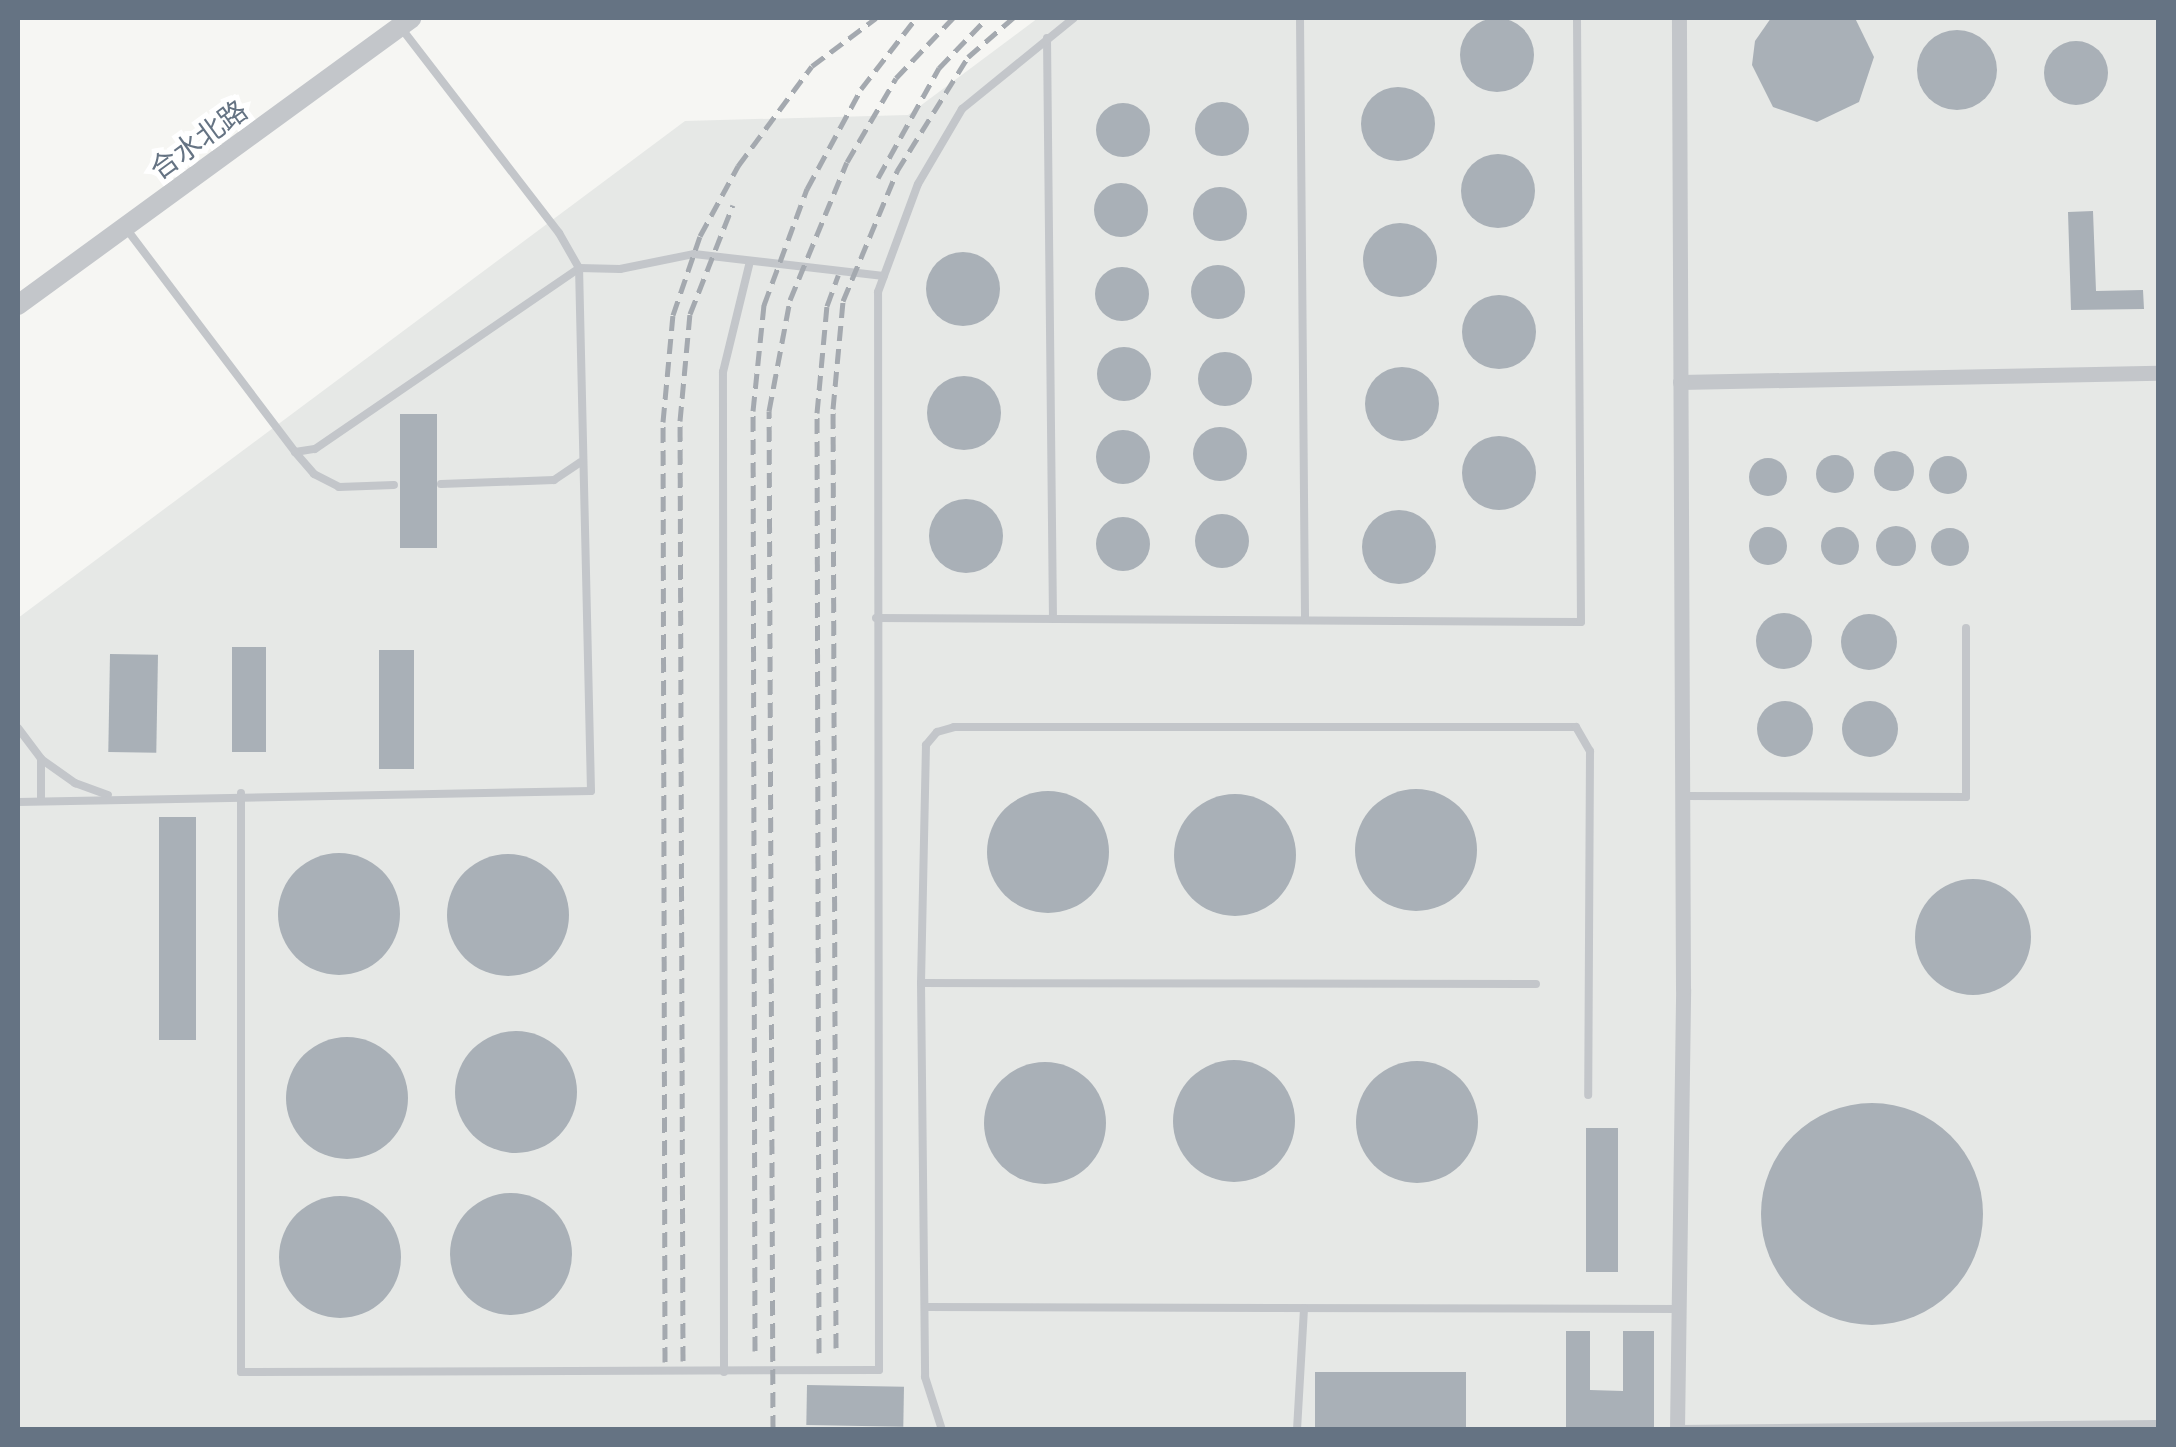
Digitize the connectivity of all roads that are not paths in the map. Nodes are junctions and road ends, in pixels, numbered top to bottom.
1 (1074, 18) edge
2 (1300, 18) edge
3 (1577, 18) edge
4 (1679, 18) edge
5 (405, 22) edge
6 (1047, 38) junction
7 (124, 226) junction
8 (750, 260) junction
9 (578, 268) junction
10 (884, 276) junction
11 (18, 306) edge
12 (2158, 374) edge
13 (1680, 382) junction
14 (295, 452) junction
15 (581, 462) junction
16 (440, 484) dead end
17 (394, 485) dead end
18 (876, 618) junction
19 (1053, 619) junction
20 (1306, 620) junction
21 (1966, 628) dead end
22 (18, 728) edge
23 (41, 759) junction
24 (241, 793) junction
25 (111, 796) junction
26 (1682, 796) junction
27 (42, 800) junction
28 (18, 802) edge
29 (922, 983) junction
30 (1536, 984) dead end
31 (1588, 1094) dead end
32 (924, 1306) junction
33 (1304, 1308) junction
34 (1679, 1309) junction
35 (724, 1372) junction
36 (2158, 1424) edge
37 (942, 1430) edge
38 (1297, 1430) edge
39 (1677, 1430) edge

1 - 6 lane
2 - 20 lane
3 - 20 lane
4 - 13 street
5 - 7 street, 合水北路
5 - 9 lane
6 - 10 lane
6 - 19 lane
7 - 11 street, 合水北路
7 - 14 lane
8 - 9 lane
8 - 10 lane
8 - 35 lane
9 - 14 lane
9 - 15 lane
10 - 18 lane
12 - 13 street
13 - 26 street
14 - 17 lane
15 - 16 lane
15 - 24 lane
18 - 19 lane
18 - 35 lane
19 - 20 lane
21 - 26 lane
22 - 23 lane
23 - 25 lane
23 - 27 lane
24 - 25 lane
24 - 35 lane
25 - 27 lane
26 - 34 street
27 - 28 lane
29 - 30 lane
29 - 31 lane
29 - 32 lane
32 - 33 lane
32 - 37 lane
33 - 34 lane
33 - 38 lane
34 - 39 street
36 - 39 lane

